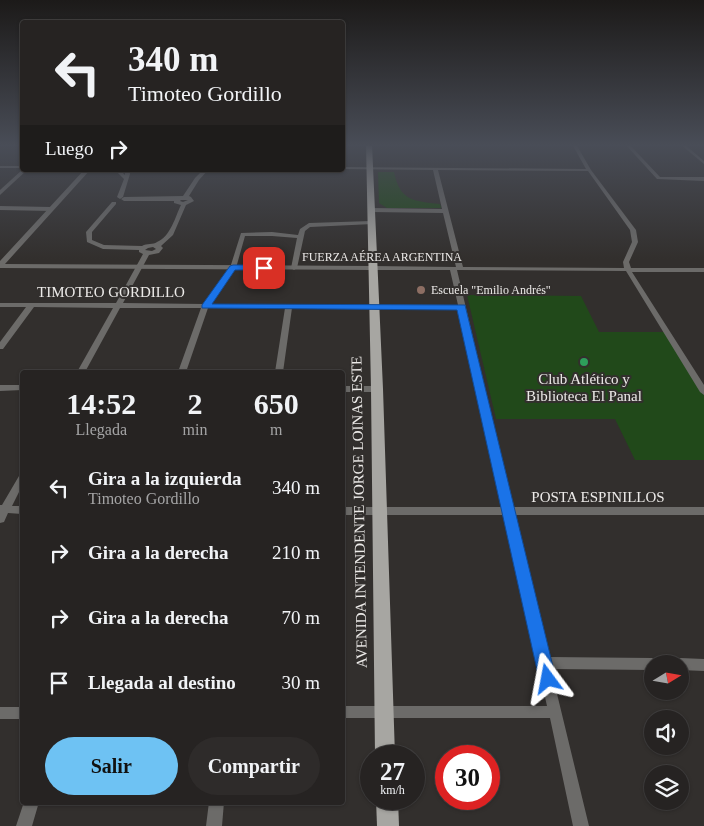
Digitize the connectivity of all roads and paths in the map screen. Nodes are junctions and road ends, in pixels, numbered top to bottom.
1 (11, 183) edge
2 (75, 183) edge
3 (125, 183) edge
4 (196, 183) edge
5 (369, 183) edge
6 (438, 183) edge
7 (598, 183) edge
8 (0, 193) edge
9 (122, 199) junction
10 (181, 200) junction
11 (114, 203) joint
12 (0, 208) edge
13 (51, 209) junction
14 (371, 210) junction
15 (445, 211) junction
16 (371, 223) junction
17 (309, 225) joint
18 (300, 237) junction
19 (144, 251) junction
20 (0, 266) edge
21 (139, 267) junction
22 (233, 268) junction
23 (294, 268) junction
24 (372, 268) junction
25 (456, 268) junction
26 (628, 270) junction
27 (704, 270) edge
28 (0, 305) edge
29 (30, 306) junction
30 (117, 306) junction
31 (205, 306) junction
32 (289, 307) junction
33 (374, 307) junction
34 (461, 307) junction
35 (0, 347) edge
36 (82, 370) edge
37 (183, 370) edge
38 (279, 370) edge
39 (0, 388) edge
40 (20, 388) edge
41 (345, 389) edge
42 (377, 389) junction
43 (704, 392) edge
44 (20, 482) edge
45 (20, 510) edge
46 (704, 511) edge
47 (345, 512) edge
48 (379, 512) junction
49 (508, 512) junction
50 (2, 513) edge
51 (544, 663) junction
52 (644, 664) edge
53 (689, 664) edge
54 (704, 665) edge
55 (345, 712) edge
56 (384, 712) junction
57 (555, 712) junction
58 (0, 713) edge
59 (20, 713) edge
60 (385, 745) edge
61 (31, 805) edge
62 (217, 805) edge
63 (387, 810) edge
64 (24, 826) edge
65 (214, 826) edge
66 (388, 826) edge
67 (581, 826) edge

1 - 8 street
2 - 13 street
3 - 9 street
4 - 10 street
5 - 14 main road, AVENIDA INTENDENTE JORGE LOINAS ESTE
6 - 15 street
7 - 26 street
9 - 10 street
9 - 11 street
10 - 19 street
11 - 19 street
12 - 13 street
13 - 20 street
14 - 15 street
14 - 16 main road, AVENIDA INTENDENTE JORGE LOINAS ESTE
15 - 25 street
16 - 17 street
16 - 24 main road, AVENIDA INTENDENTE JORGE LOINAS ESTE
17 - 18 street
18 - 22 street
18 - 23 street
19 - 21 street
20 - 21 street, FUERZA AÉREA ARGENTINA
21 - 22 street, FUERZA AÉREA ARGENTINA
21 - 30 street
22 - 23 street, FUERZA AÉREA ARGENTINA
22 - 31 street
23 - 24 street, FUERZA AÉREA ARGENTINA
24 - 25 street, FUERZA AÉREA ARGENTINA
24 - 33 main road, AVENIDA INTENDENTE JORGE LOINAS ESTE
25 - 26 street, FUERZA AÉREA ARGENTINA
25 - 34 street
26 - 27 street, FUERZA AÉREA ARGENTINA
26 - 43 street
28 - 29 street, TIMOTEO GORDILLO
29 - 30 street, TIMOTEO GORDILLO
29 - 35 street
30 - 31 street, TIMOTEO GORDILLO
30 - 36 street
31 - 32 street, TIMOTEO GORDILLO
31 - 37 street
32 - 33 street, TIMOTEO GORDILLO
32 - 38 street
33 - 34 street, TIMOTEO GORDILLO
33 - 42 main road, AVENIDA INTENDENTE JORGE LOINAS ESTE
34 - 49 street
39 - 40 street
41 - 42 street
42 - 48 main road, AVENIDA INTENDENTE JORGE LOINAS ESTE
44 - 50 street
45 - 50 street
46 - 49 street, POSTA ESPINILLOS
47 - 48 street, POSTA ESPINILLOS
48 - 49 street, POSTA ESPINILLOS
48 - 56 main road, AVENIDA INTENDENTE JORGE LOINAS ESTE
49 - 51 street
51 - 52 street
51 - 57 street
53 - 54 street
55 - 56 street
56 - 57 street
56 - 60 main road, AVENIDA INTENDENTE JORGE LOINAS ESTE
57 - 67 street
58 - 59 street
61 - 64 street
62 - 65 street
63 - 66 main road

